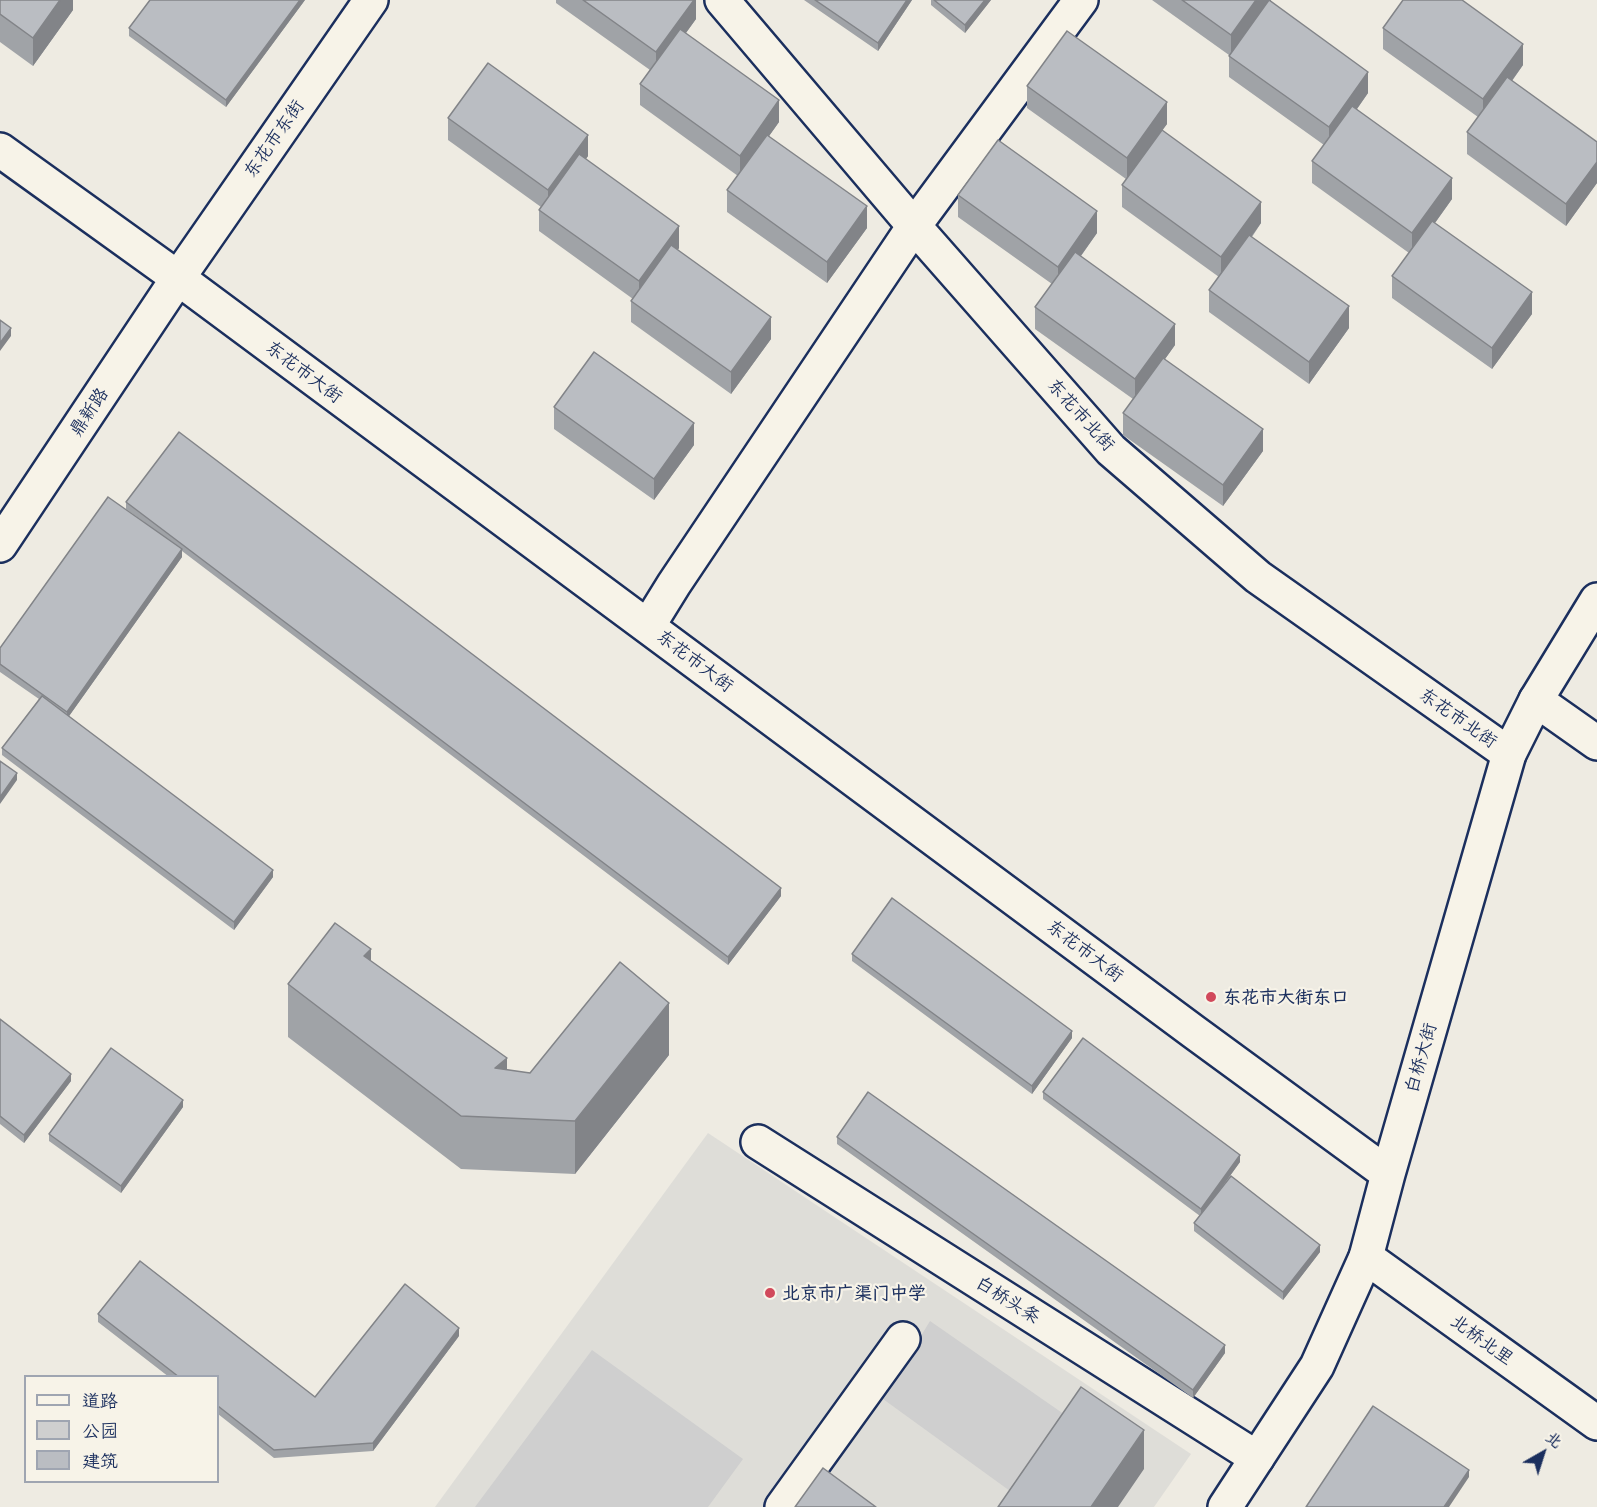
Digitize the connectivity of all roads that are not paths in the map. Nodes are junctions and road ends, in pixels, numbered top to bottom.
1 (371, 0) edge
2 (722, 0) edge
3 (1081, 0) edge
4 (0, 150) edge
5 (914, 226) junction
6 (177, 278) junction
7 (0, 545) edge
8 (1597, 600) edge
9 (648, 626) junction
10 (1536, 700) junction
11 (1597, 743) edge
12 (1509, 754) junction
13 (758, 1142) dead end
14 (1388, 1174) junction
15 (1366, 1257) junction
16 (903, 1339) dead end
17 (1597, 1423) edge
18 (1257, 1458) junction
19 (782, 1507) edge
20 (1225, 1507) edge

1 - 6 street, 东花市东街
2 - 5 street, 东花市北街
3 - 5 street
4 - 6 street, 东花市大街
5 - 9 street
5 - 12 street, 东花市北街
6 - 7 street, 鼎新路
6 - 9 street, 东花市大街
8 - 10 street, 白桥大街
9 - 14 street, 东花市大街
10 - 11 street
10 - 12 street, 白桥大街
12 - 14 street, 白桥大街
13 - 18 street, 白桥头条
14 - 15 street, 白桥大街
15 - 17 street, 北桥北里
15 - 18 street, 白桥大街
16 - 19 street
18 - 20 street, 白桥大街

